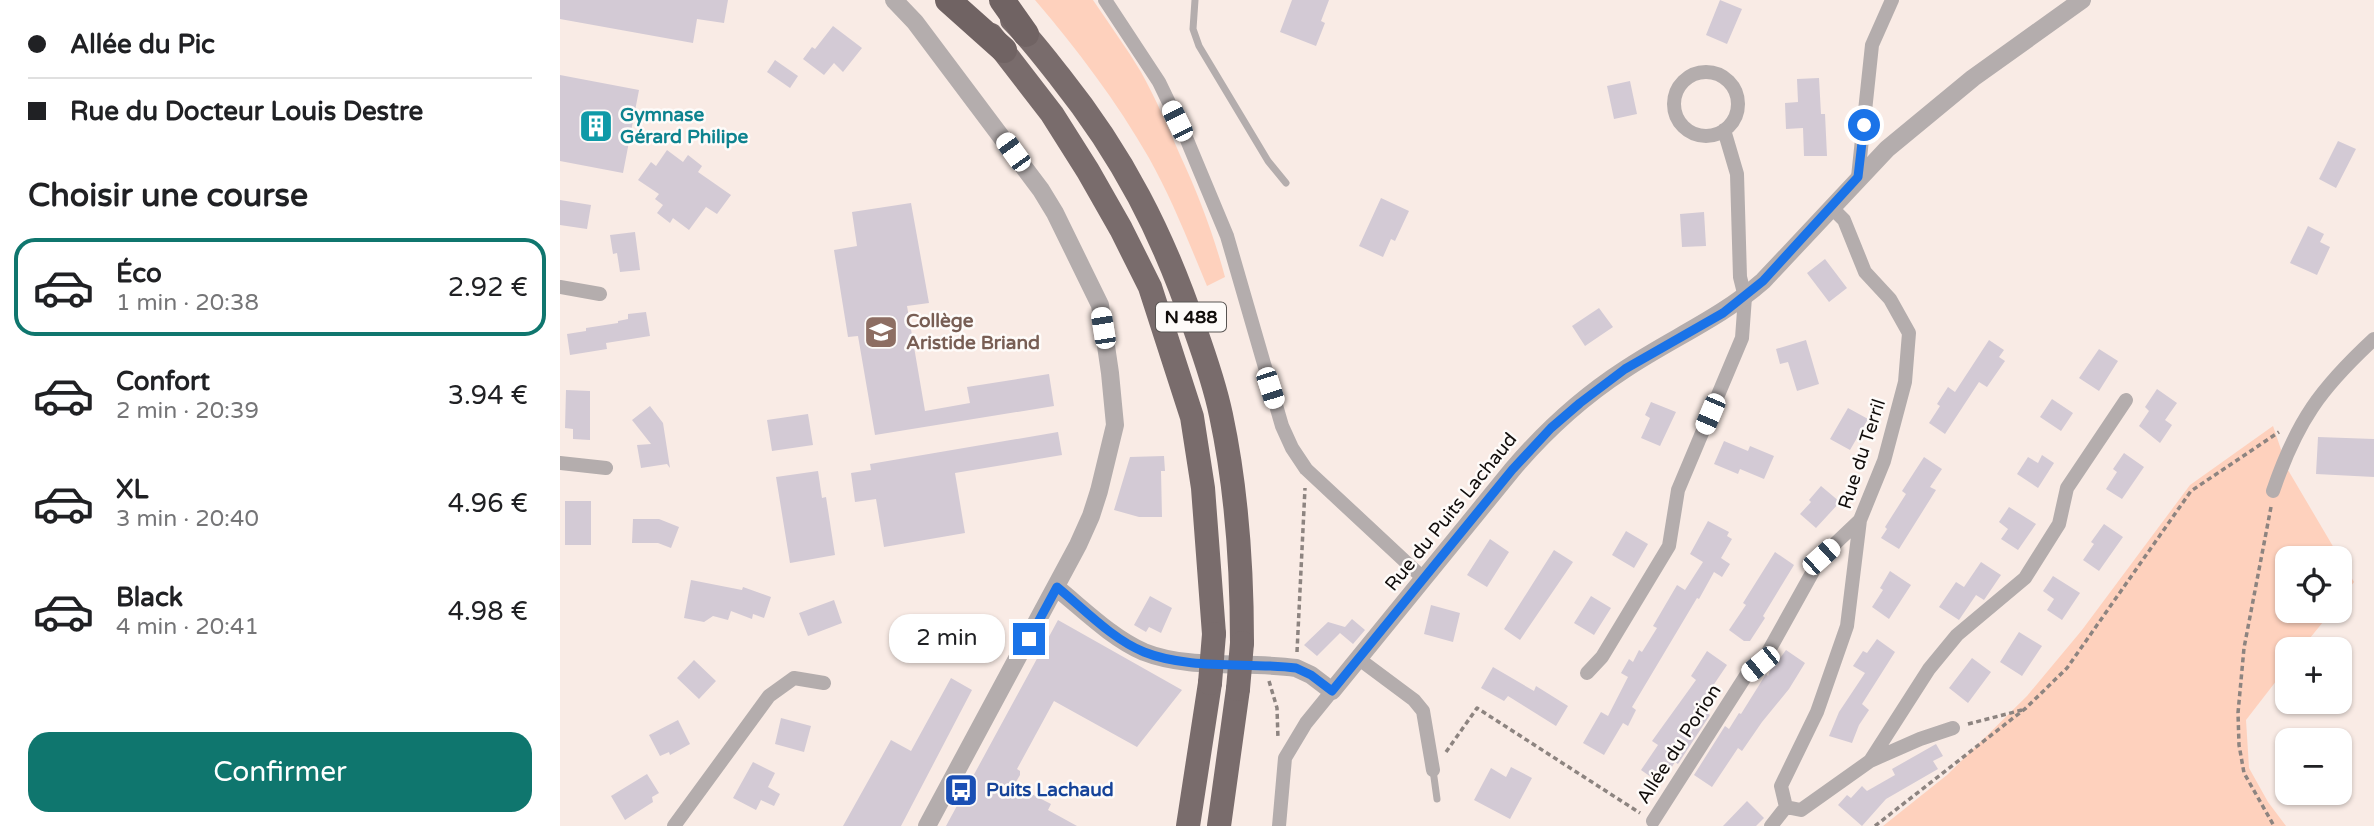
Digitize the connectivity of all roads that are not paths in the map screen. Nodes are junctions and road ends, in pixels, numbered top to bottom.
1 (894, 0) edge
2 (948, 0) edge
3 (961, 0) edge
4 (992, 0) edge
5 (1002, 0) edge
6 (1105, 0) edge
7 (1195, 0) edge
8 (1892, 0) edge
9 (2082, 0) edge
10 (1026, 34) junction
11 (1004, 50) junction
12 (1724, 130) junction
13 (1858, 177) junction
14 (1286, 183) dead end
15 (1831, 207) junction
16 (560, 287) edge
17 (600, 294) dead end
18 (1745, 297) junction
19 (2374, 339) edge
20 (2126, 400) dead end
21 (560, 463) edge
22 (606, 468) dead end
23 (2273, 491) road end
24 (1860, 520) junction
25 (1423, 578) junction
26 (1057, 587) junction
27 (1359, 659) junction
28 (1587, 673) dead end
29 (824, 683) dead end
30 (1332, 691) junction
31 (1953, 728) road end
32 (1870, 761) junction
33 (1433, 770) joint
34 (1437, 799) dead end
35 (1786, 807) junction
36 (1653, 821) road end
37 (674, 826) edge
38 (927, 826) edge
39 (1188, 826) edge
40 (1219, 826) edge
41 (1279, 826) edge
42 (1771, 826) edge

1 - 26 street
2 - 11 highway
3 - 11 highway, N 488
4 - 10 highway, N 488
5 - 10 highway
6 - 25 street
7 - 14 lane
8 - 13 street
9 - 13 street, Rue du Puits Lachaud
10 - 40 highway, N 488, bridge
11 - 39 highway, N 488, bridge
12 - 12 street
12 - 18 street
13 - 15 street, Rue du Puits Lachaud
15 - 18 street, Rue du Puits Lachaud
15 - 24 street, Rue du Terril
16 - 17 street
18 - 25 street, Rue du Puits Lachaud
18 - 28 street
19 - 23 street
20 - 32 street
21 - 22 street
24 - 35 street, Rue du Terril
24 - 36 street, Allée du Porion
25 - 27 street, Rue du Puits Lachaud
26 - 30 street
26 - 38 street
27 - 30 street, Rue du Puits Lachaud
27 - 33 street
29 - 37 street
30 - 41 street
31 - 32 street
32 - 35 street
33 - 34 lane
35 - 42 street

